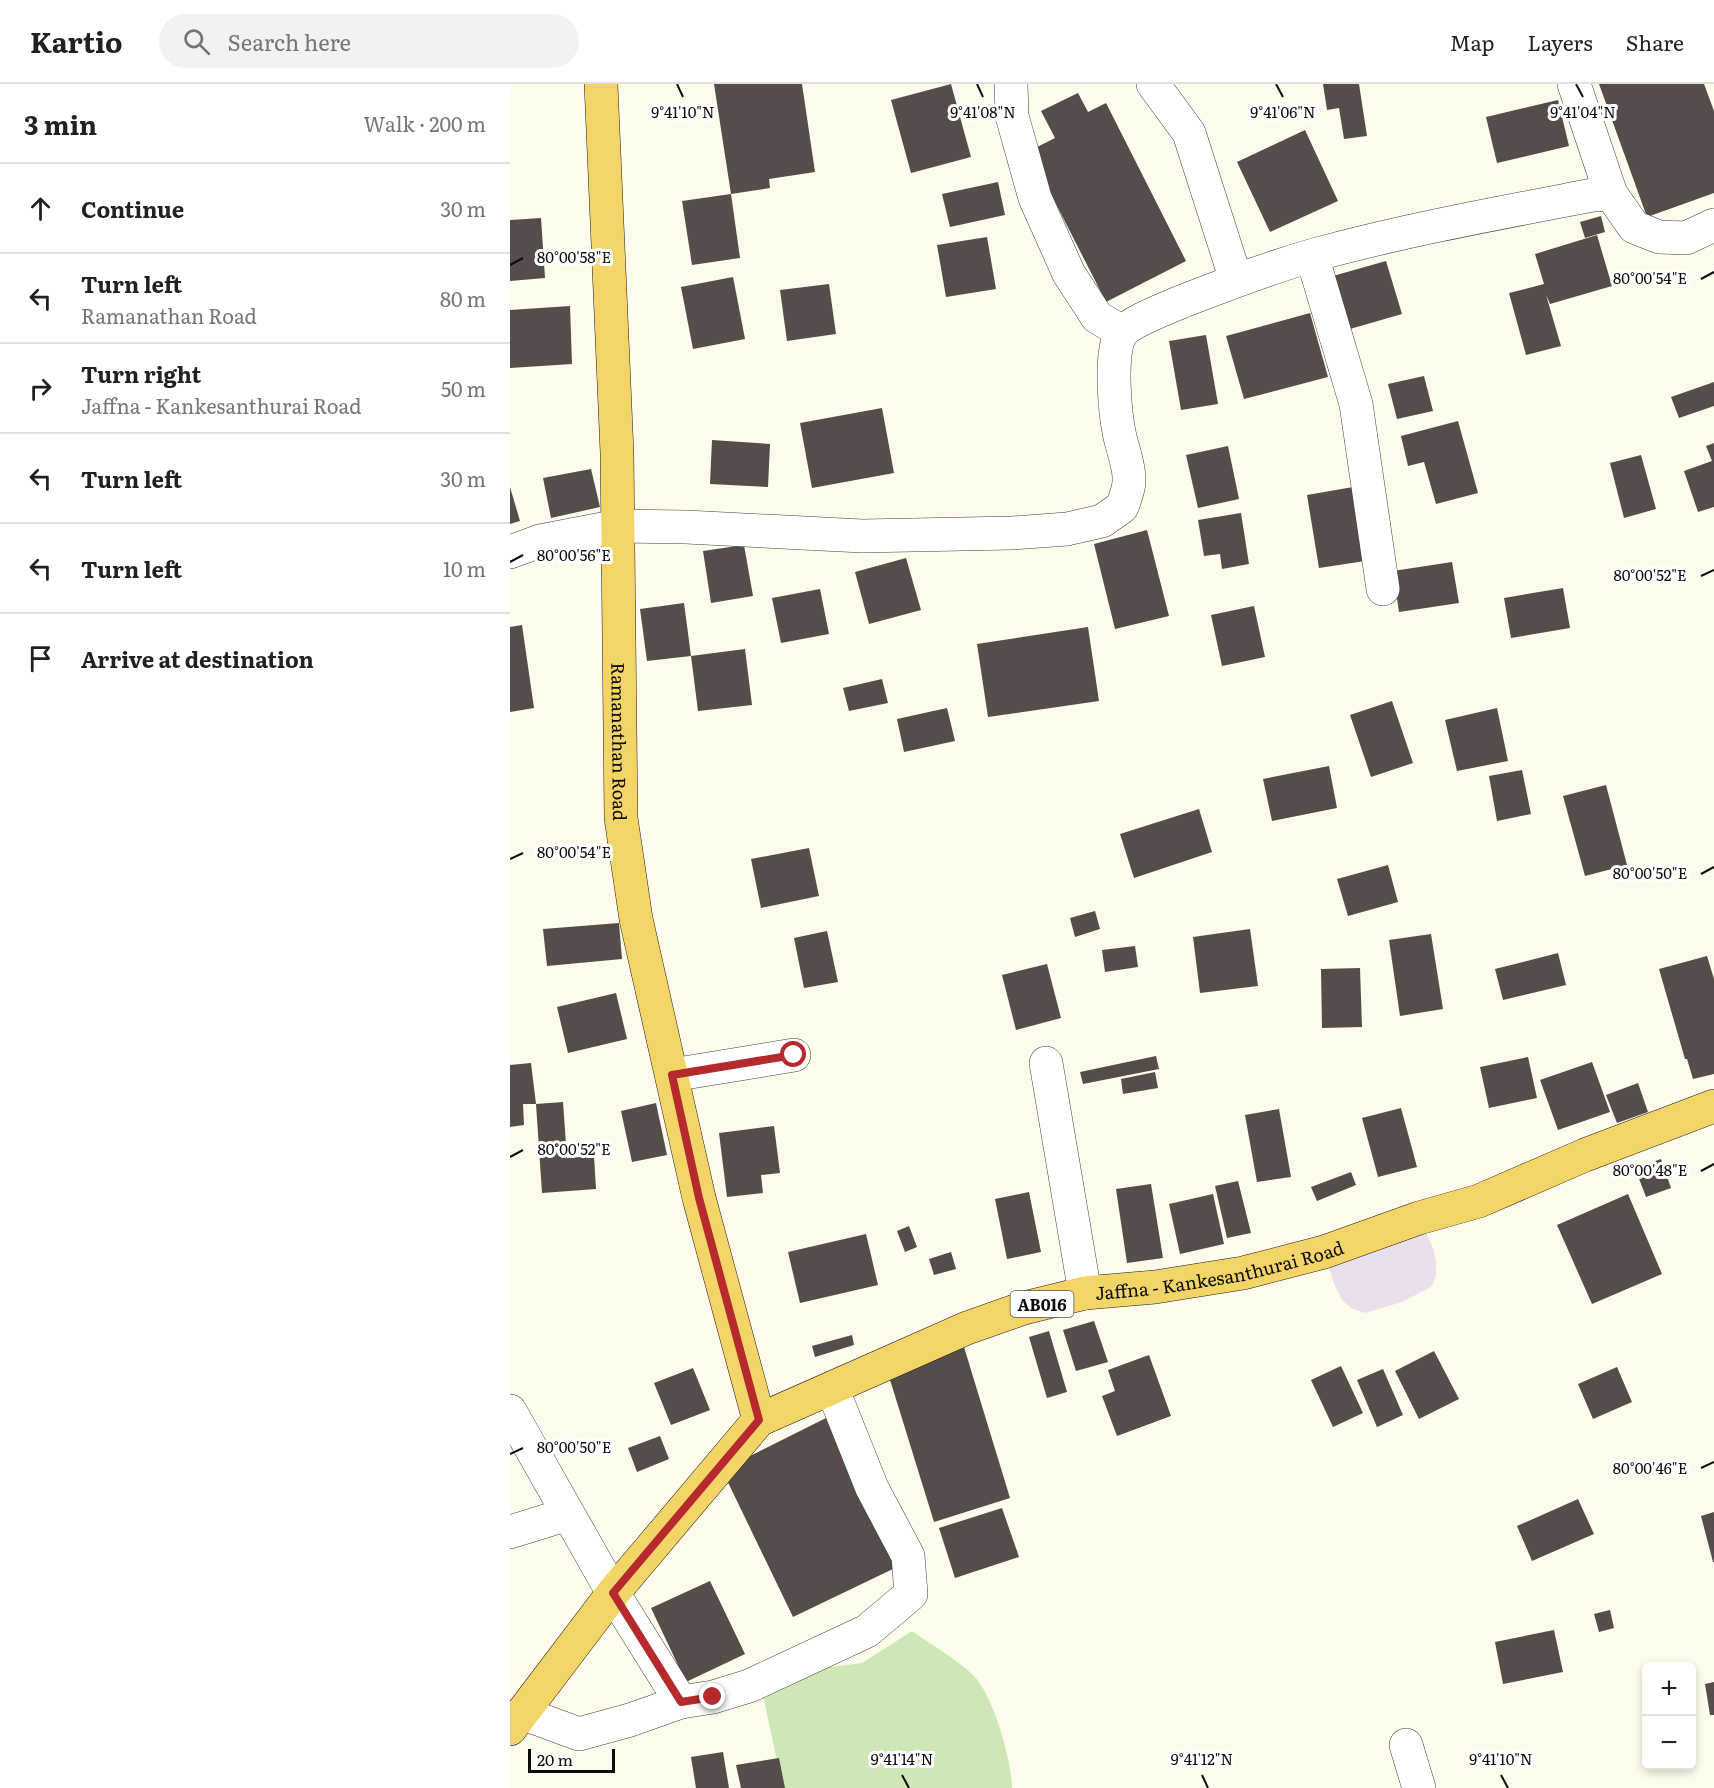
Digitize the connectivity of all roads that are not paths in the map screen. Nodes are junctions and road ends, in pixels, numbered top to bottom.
1 (601, 84) edge
2 (1011, 84) edge
3 (1153, 84) edge
4 (1574, 84) edge
5 (1611, 194) junction
6 (1714, 225) edge
7 (1312, 256) junction
8 (1236, 280) junction
9 (1122, 332) junction
10 (618, 526) junction
11 (510, 552) edge
12 (1383, 589) dead end
13 (794, 1055) dead end
14 (1047, 1063) dead end
15 (672, 1075) junction
16 (1713, 1109) edge
17 (1085, 1293) junction
18 (832, 1388) junction
19 (510, 1411) edge
20 (759, 1420) junction
21 (568, 1514) junction
22 (510, 1532) edge
23 (613, 1593) junction
24 (681, 1702) junction
25 (516, 1721) edge
26 (1406, 1745) dead end
27 (1419, 1788) edge

1 - 10 main road, Ramanathan Road
2 - 9 street
3 - 8 street
4 - 5 street
5 - 6 street
5 - 7 street
7 - 8 street
7 - 12 street
8 - 9 street
9 - 10 street
10 - 11 street
10 - 15 main road, Ramanathan Road
13 - 15 street
14 - 17 street
15 - 20 main road, Ramanathan Road
16 - 17 main road, Jaffna - Kankesanthurai Road / AB016
17 - 18 main road, Jaffna - Kankesanthurai Road / AB016
18 - 20 main road, Jaffna - Kankesanthurai Road / AB016
18 - 24 street
19 - 21 street
20 - 23 main road, Jaffna - Kankesanthurai Road / AB016
21 - 22 street
21 - 23 street
23 - 24 street
23 - 25 main road, Jaffna - Kankesanthurai Road / AB016
24 - 25 street
26 - 27 street

